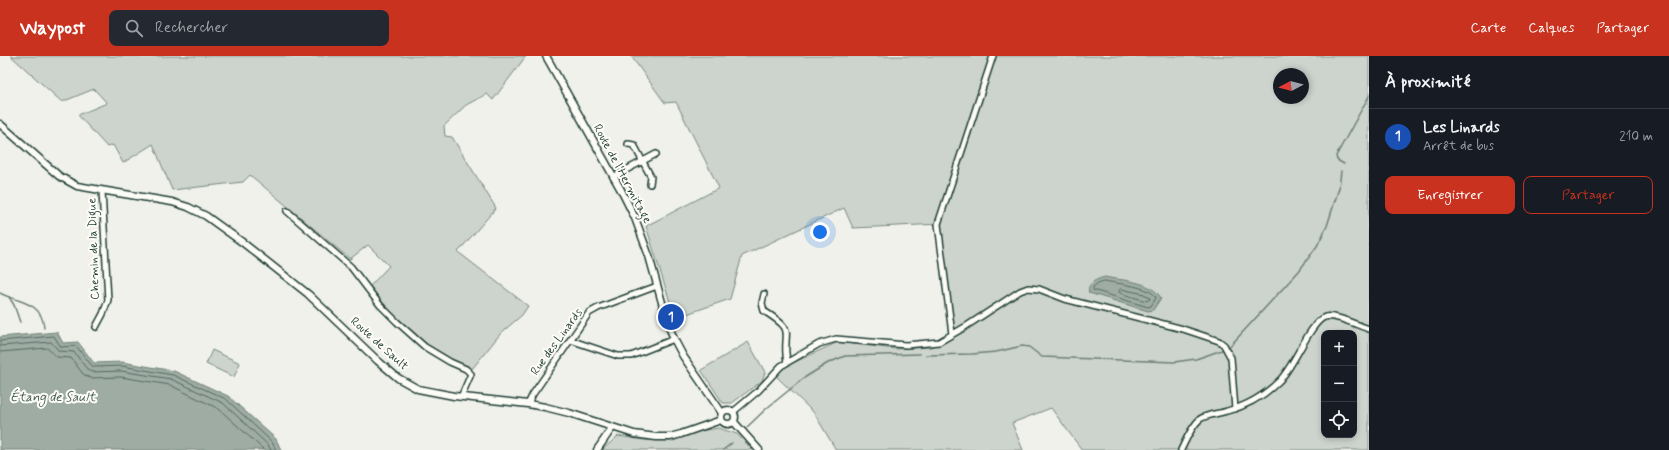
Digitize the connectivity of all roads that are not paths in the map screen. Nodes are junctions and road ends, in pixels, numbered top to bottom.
1 (546, 56) edge
2 (993, 56) edge
3 (0, 124) edge
4 (628, 144) dead end
5 (656, 154) dead end
6 (642, 161) junction
7 (613, 177) junction
8 (650, 184) dead end
9 (102, 191) junction
10 (287, 211) dead end
11 (657, 286) junction
12 (764, 294) dead end
13 (96, 327) dead end
14 (1369, 329) edge
15 (952, 334) junction
16 (674, 339) junction
17 (570, 340) junction
18 (787, 362) junction
19 (461, 397) junction
20 (528, 404) junction
21 (1235, 409) junction
22 (733, 412) junction
23 (722, 413) junction
24 (721, 420) junction
25 (734, 422) junction
26 (612, 428) junction
27 (597, 450) edge
28 (759, 450) edge
29 (1181, 450) edge

1 - 7 street, Route de l'Hermitage
2 - 15 street
3 - 9 street, Route de Sault
4 - 6 street
5 - 6 street
6 - 7 street
6 - 8 street
7 - 11 street, Route de l'Hermitage
9 - 13 street, Chemin de la Digue
9 - 19 street, Route de Sault
10 - 19 street
11 - 16 street, Route de l'Hermitage
11 - 17 street, Rue des Linards
12 - 18 street
14 - 21 street
15 - 18 street
15 - 21 street
16 - 17 street
16 - 23 street, Route de l'Hermitage
17 - 20 street, Rue des Linards
18 - 22 street
19 - 20 street, Route de Sault
20 - 26 street, Route de Sault
21 - 29 street
22 - 23 street
22 - 25 street
23 - 24 street
24 - 25 street
24 - 26 street, Route de Sault
25 - 28 street
26 - 27 street

